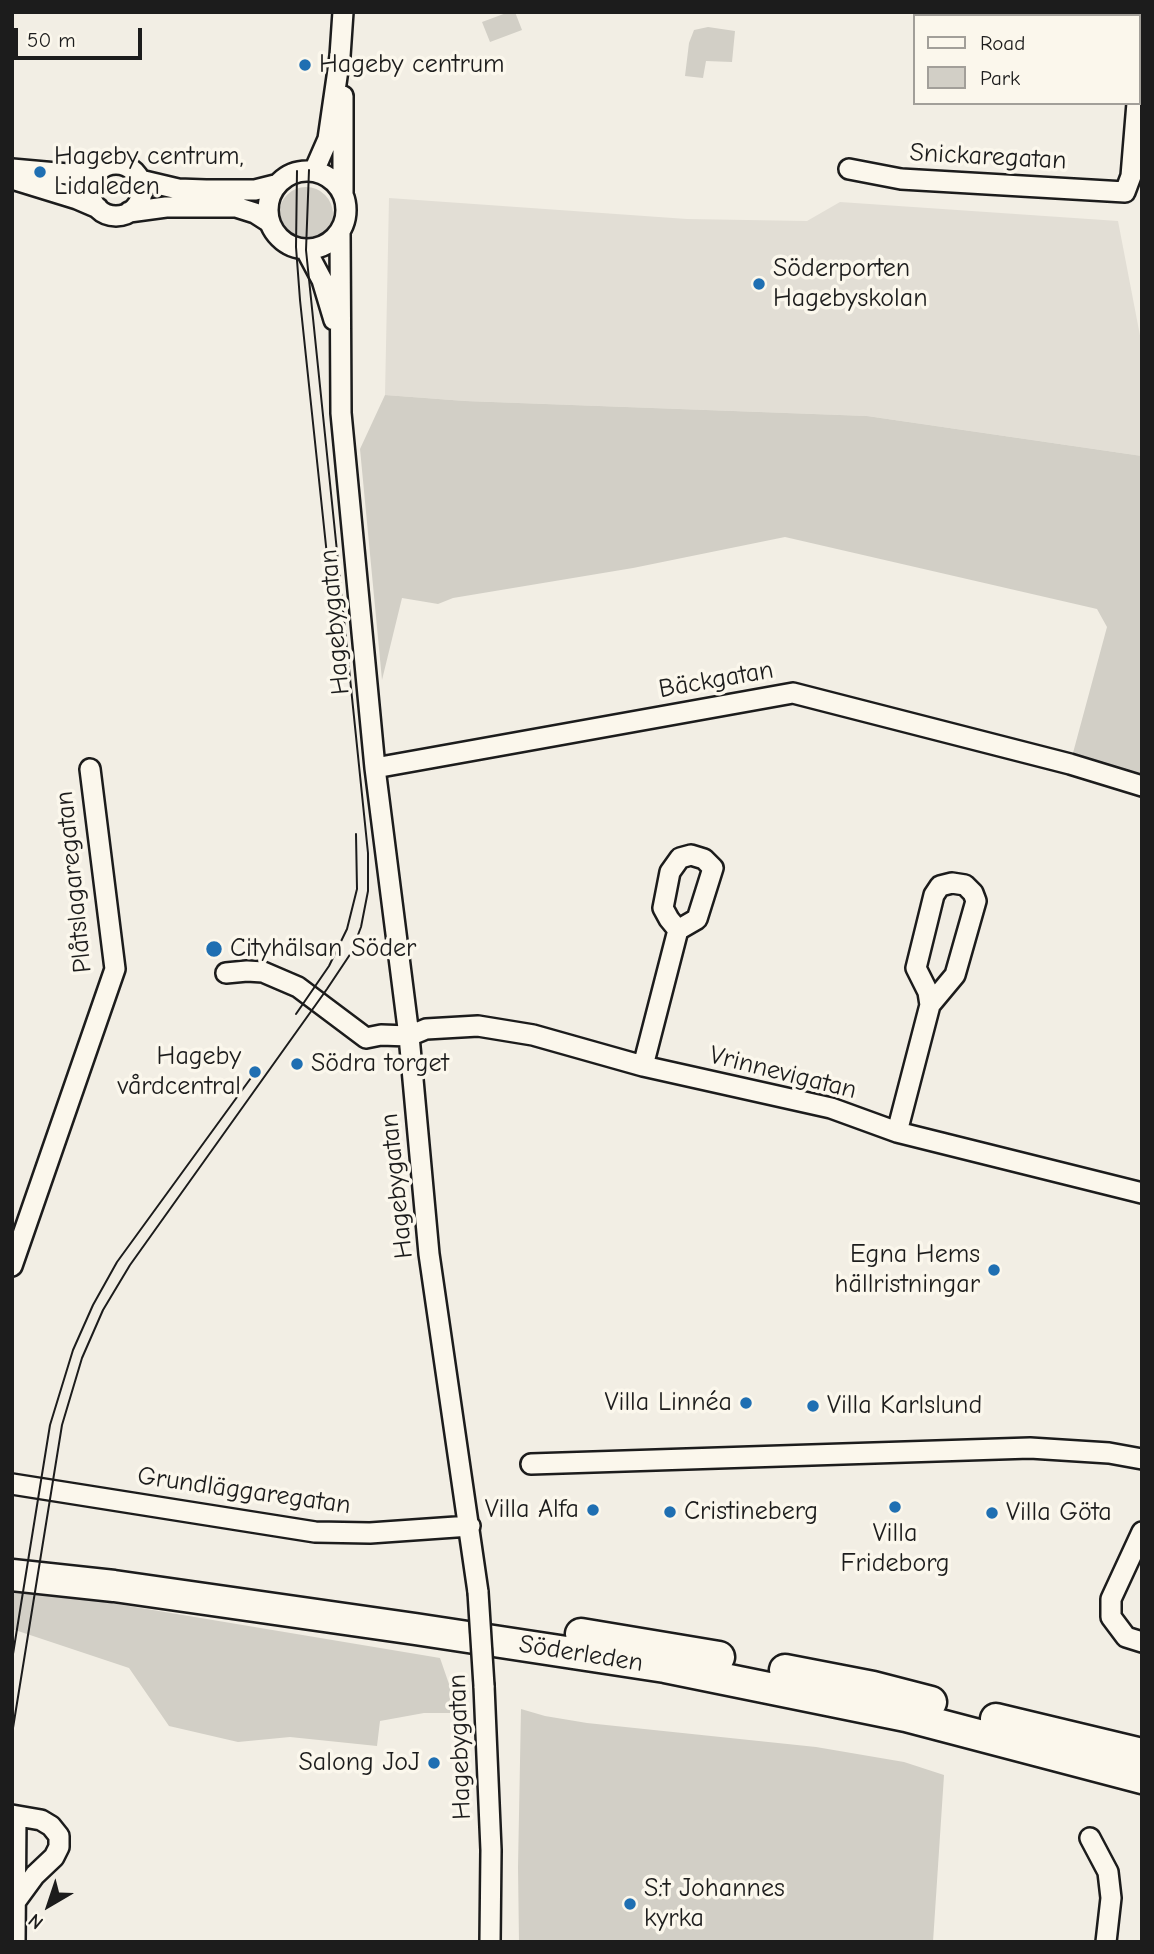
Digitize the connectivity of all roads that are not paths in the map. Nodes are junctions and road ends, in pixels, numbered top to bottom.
1 (343, 12) edge
2 (1142, 45) edge
3 (340, 56) junction
4 (1140, 66) edge
5 (1137, 105) edge
6 (12, 169) edge
7 (849, 169) dead end
8 (97, 171) junction
9 (314, 171) junction
10 (12, 179) edge
11 (140, 180) junction
12 (275, 186) junction
13 (342, 193) junction
14 (98, 208) junction
15 (129, 212) junction
16 (269, 222) junction
17 (340, 231) junction
18 (306, 250) junction
19 (340, 341) junction
20 (375, 768) junction
21 (90, 769) dead end
22 (1142, 786) edge
23 (678, 930) dead end
24 (226, 973) dead end
25 (930, 1005) junction
26 (409, 1036) junction
27 (643, 1066) junction
28 (897, 1132) junction
29 (1142, 1193) edge
30 (12, 1266) edge
31 (1142, 1459) edge
32 (531, 1464) dead end
33 (12, 1484) edge
34 (470, 1526) junction
35 (1142, 1532) edge
36 (12, 1556) edge
37 (12, 1574) edge
38 (1139, 1641) edge
39 (1142, 1754) edge
40 (1142, 1778) edge
41 (14, 1815) edge
42 (1090, 1838) dead end
43 (16, 1901) junction
44 (15, 1942) edge
45 (490, 1942) edge
46 (1106, 1942) edge

1 - 3 street
2 - 4 street
3 - 9 street
3 - 13 street
5 - 7 street, Snickaregatan
6 - 8 street
8 - 11 street
8 - 14 street
9 - 12 street
9 - 13 street
10 - 14 street
11 - 12 street
11 - 15 street
12 - 16 street
13 - 17 street
14 - 15 street
15 - 16 street
16 - 18 street
17 - 18 street
17 - 19 street, Hagebygatan
18 - 19 street, Hagebygatan
19 - 20 street, Hagebygatan
20 - 22 street, Bäckgatan
20 - 26 street, Hagebygatan
21 - 30 street, Plåtslagaregatan
23 - 27 street
24 - 26 street, Vrinnevigatan
25 - 25 street
25 - 28 street
26 - 27 street, Vrinnevigatan
26 - 34 street, Hagebygatan
27 - 28 street, Vrinnevigatan
28 - 29 street, Vrinnevigatan
31 - 32 street
33 - 34 street, Grundläggaregatan
34 - 45 street, Hagebygatan, bridge
35 - 38 street
36 - 39 highway, Söderleden
37 - 40 highway, Söderleden
41 - 43 street
41 - 43 street
42 - 46 street
43 - 44 street

